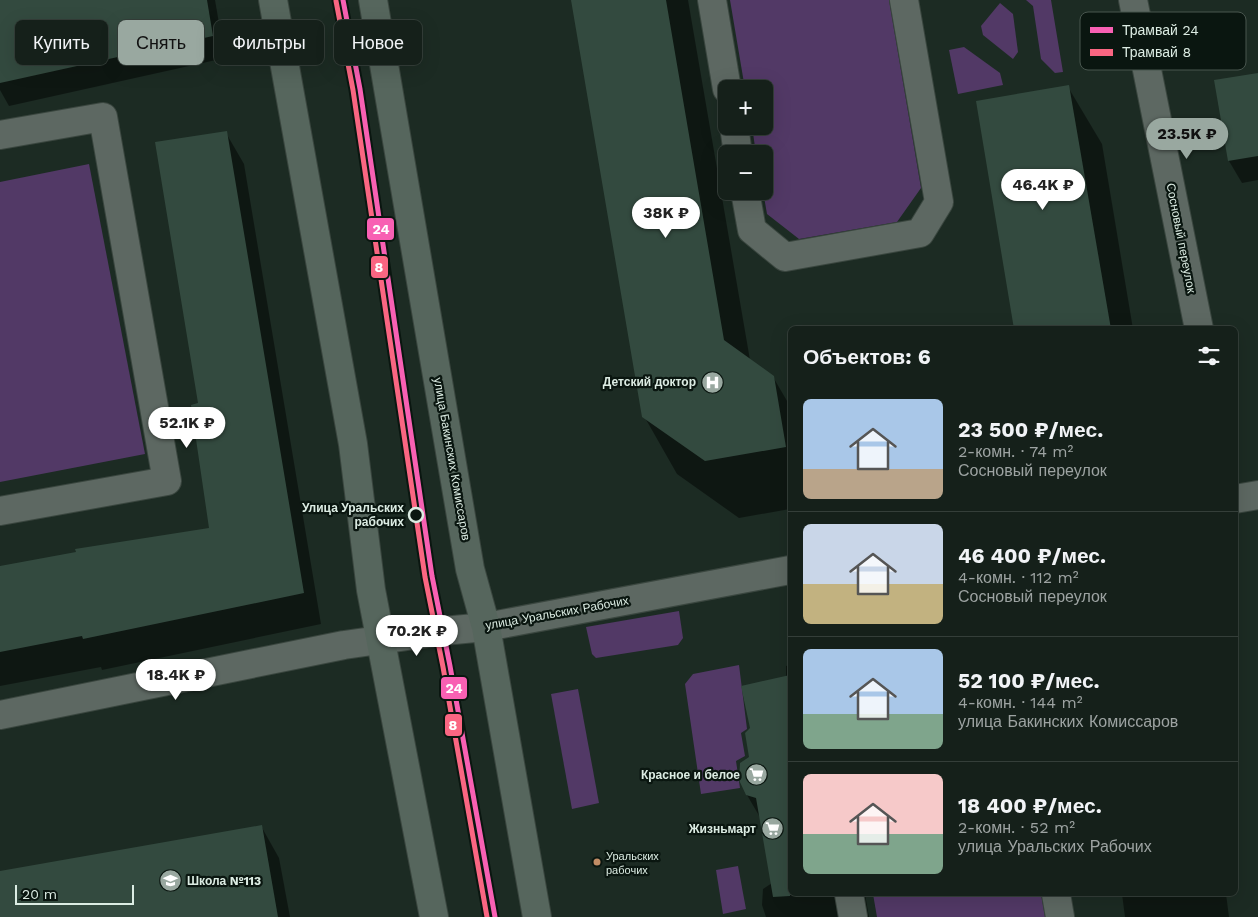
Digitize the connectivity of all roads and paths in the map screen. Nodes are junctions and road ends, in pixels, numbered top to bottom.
1 (272, 0) edge
2 (373, 0) edge
3 (712, 0) edge
4 (904, 0) edge
5 (1147, 70) edge
6 (725, 80) edge
7 (0, 135) edge
8 (747, 200) edge
9 (1198, 326) edge
10 (1258, 495) edge
11 (1238, 498) edge
12 (0, 511) edge
13 (788, 570) edge
14 (486, 627) junction
15 (381, 641) junction
16 (0, 715) edge
17 (849, 896) edge
18 (1056, 896) edge
19 (434, 917) edge
20 (537, 917) edge
21 (853, 917) edge
22 (1060, 917) edge

1 - 15 main road
2 - 14 main road, улица Бакинских Комиссаров
3 - 6 street
4 - 8 street
5 - 9 street, Сосновый переулок
7 - 12 street
10 - 11 street
13 - 14 street, улица Уральских Рабочих
14 - 15 street, улица Уральских Рабочих
14 - 20 main road, улица Бакинских Комиссаров
15 - 16 street, улица Уральских Рабочих
15 - 19 main road
17 - 21 street
18 - 22 street

